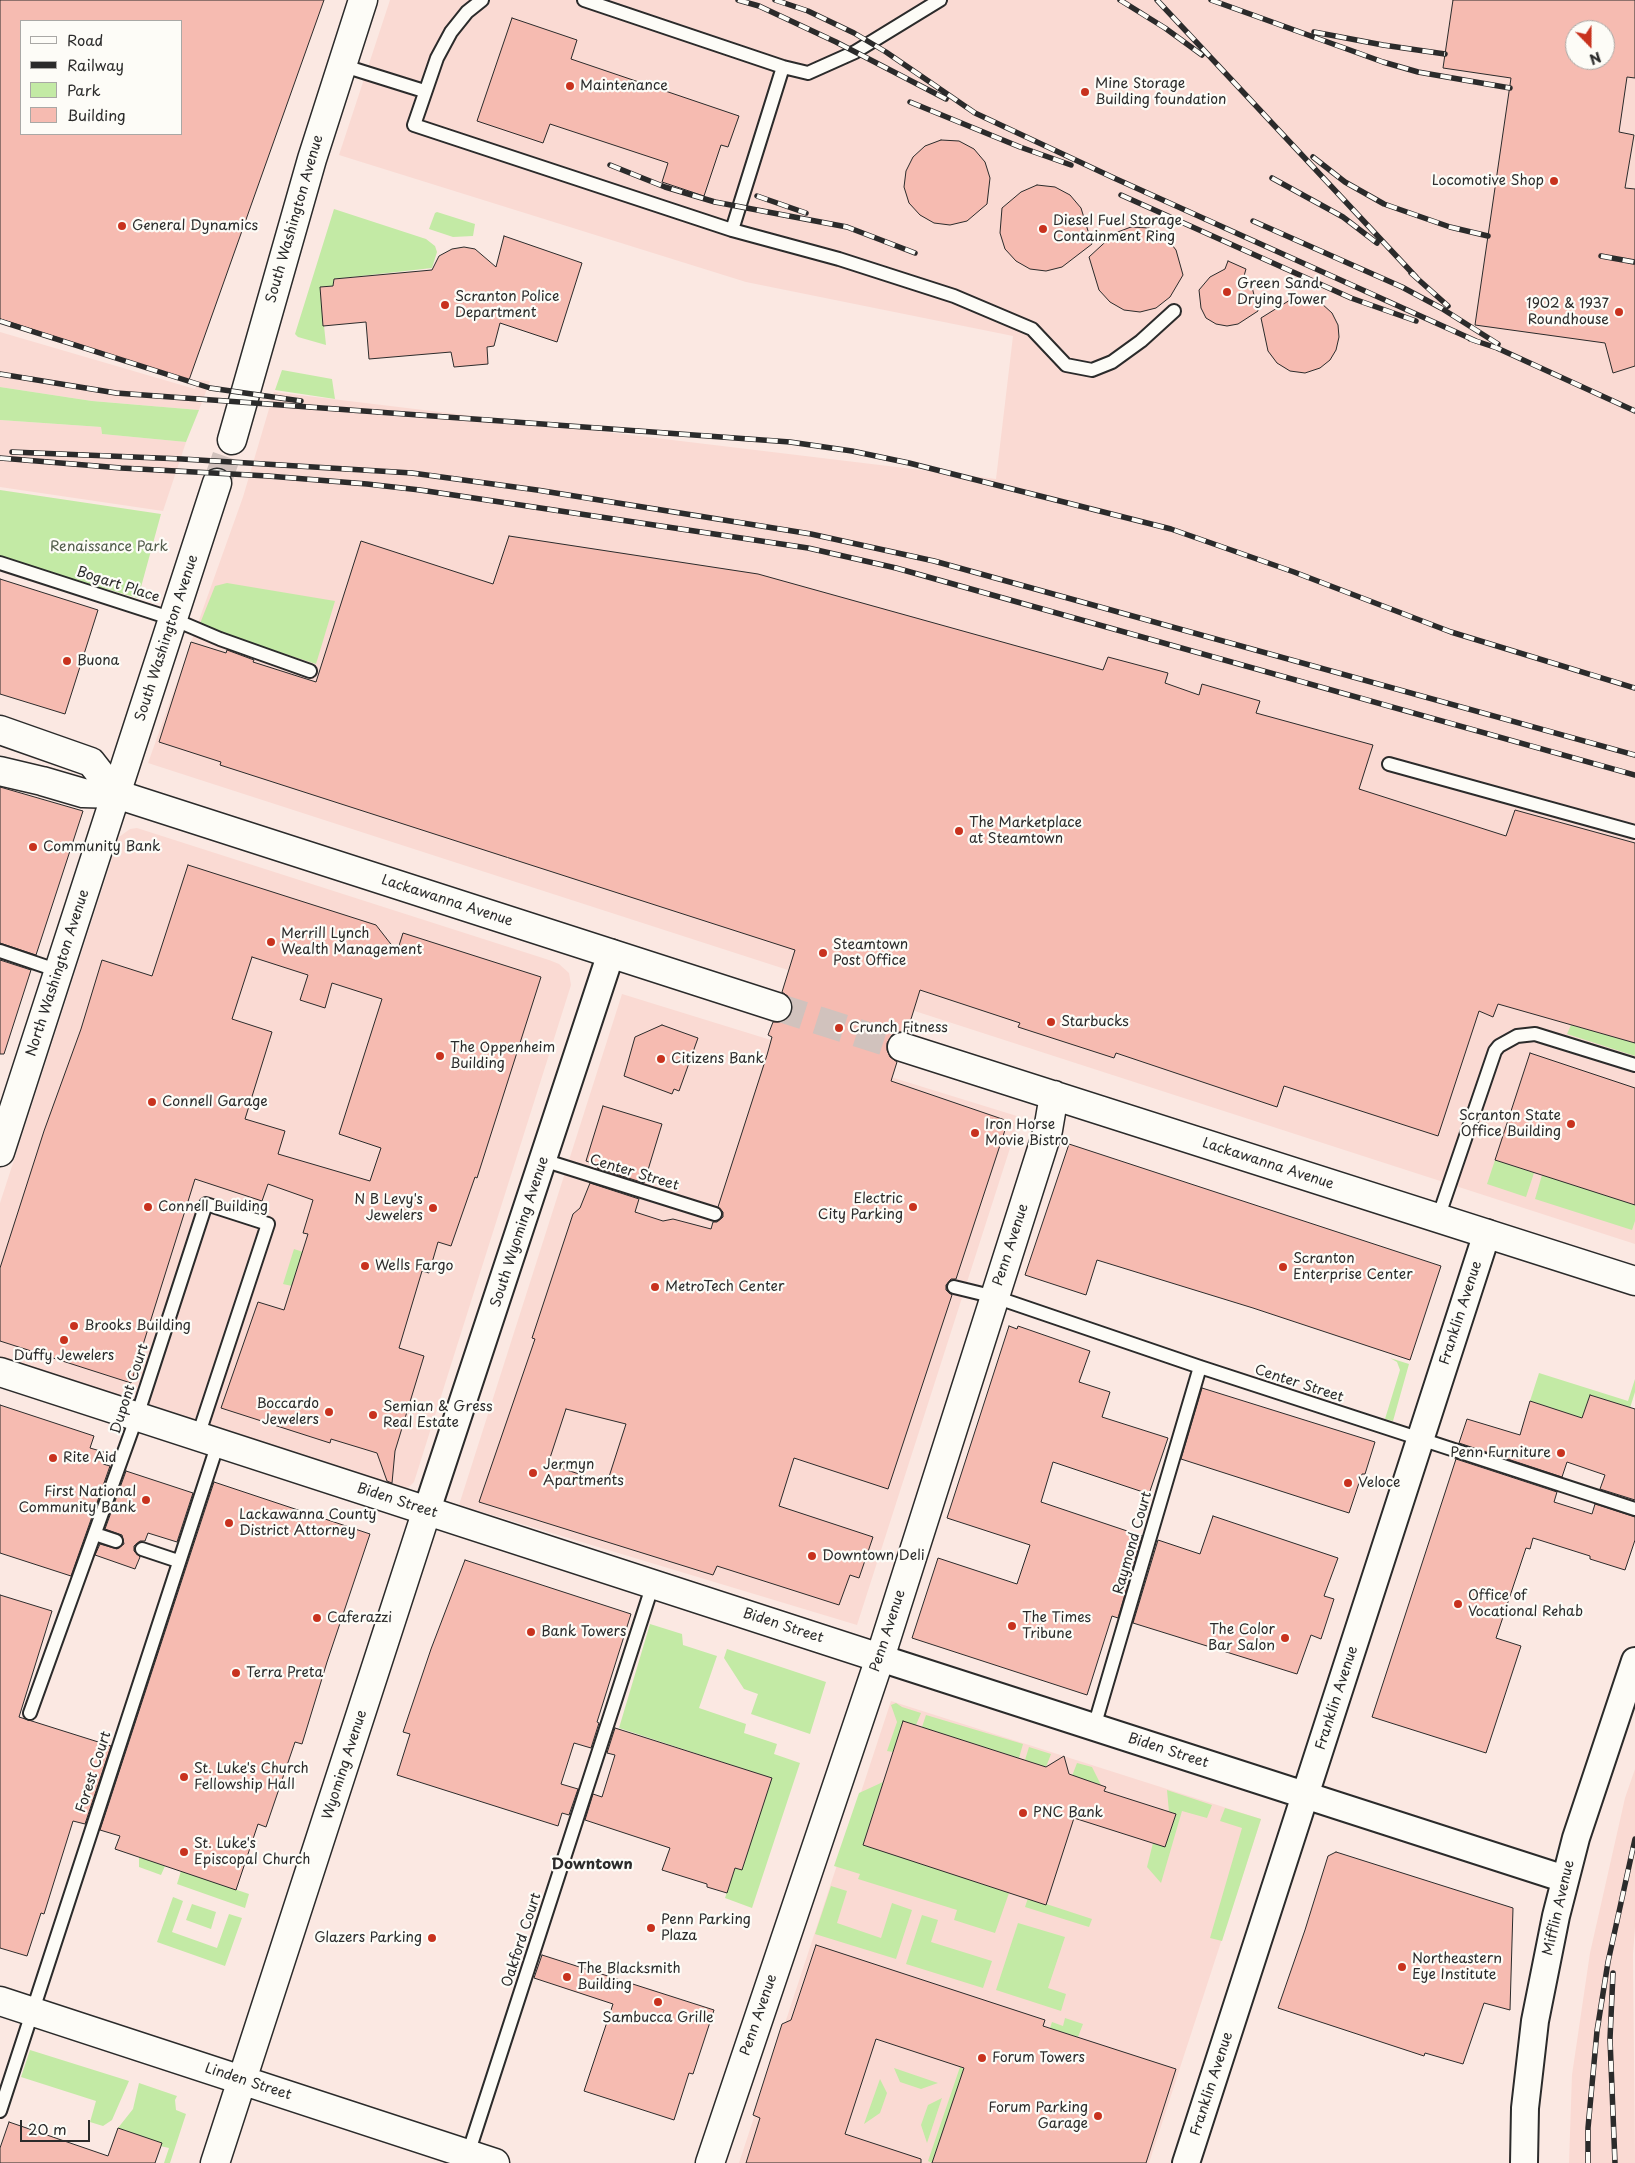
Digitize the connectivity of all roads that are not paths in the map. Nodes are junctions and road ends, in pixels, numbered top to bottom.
1 (363, 0) edge
2 (482, 0) edge
3 (584, 0) edge
4 (940, 0) edge
5 (341, 65) junction
6 (782, 67) junction
7 (424, 91) junction
8 (732, 230) junction
9 (1174, 311) dead end
10 (232, 440) tunnel mouth
11 (217, 483) tunnel mouth
12 (0, 563) edge
13 (173, 619) junction
14 (310, 671) dead end
15 (0, 730) edge
16 (1389, 764) dead end
17 (0, 771) edge
18 (116, 794) junction
19 (1635, 832) edge
20 (0, 951) edge
21 (611, 953) junction
22 (59, 971) junction
23 (777, 1007) tunnel mouth
24 (902, 1047) tunnel mouth
25 (1635, 1065) edge
26 (1054, 1095) junction
27 (0, 1152) edge
28 (543, 1160) junction
29 (715, 1214) dead end
30 (1438, 1218) junction
31 (1487, 1234) junction
32 (1635, 1281) edge
33 (954, 1287) dead end
34 (995, 1298) junction
35 (1200, 1368) junction
36 (0, 1372) edge
37 (137, 1416) junction
38 (1421, 1439) junction
39 (208, 1440) junction
40 (1635, 1509) edge
41 (427, 1510) junction
42 (95, 1534) junction
43 (116, 1541) dead end
44 (142, 1550) dead end
45 (178, 1561) junction
46 (653, 1584) junction
47 (880, 1658) junction
48 (1635, 1661) edge
49 (30, 1713) dead end
50 (1094, 1727) junction
51 (1305, 1795) junction
52 (1565, 1879) junction
53 (0, 2001) edge
54 (31, 2011) junction
55 (243, 2080) junction
56 (0, 2111) edge
57 (467, 2159) edge
58 (215, 2163) edge
59 (495, 2163) edge
60 (710, 2163) edge
61 (1186, 2163) edge
62 (1524, 2163) edge

1 - 5 main road, South Washington Avenue
2 - 7 lane
3 - 6 lane
4 - 6 lane
5 - 7 lane
5 - 10 main road, South Washington Avenue
6 - 8 lane
7 - 8 lane
8 - 9 lane
11 - 13 main road, South Washington Avenue
12 - 13 lane, Bogart Place
13 - 14 lane, Bogart Place
13 - 18 main road, South Washington Avenue
15 - 18 main road
16 - 19 lane
17 - 18 main road, Lackawanna Avenue
18 - 21 main road, Lackawanna Avenue
18 - 22 main road, North Washington Avenue
20 - 22 lane
21 - 23 main road, Lackawanna Avenue
21 - 28 street, South Wyoming Avenue
22 - 27 main road, North Washington Avenue
24 - 26 main road, Lackawanna Avenue
25 - 30 lane
26 - 30 main road, Lackawanna Avenue
26 - 34 main road, Penn Avenue
28 - 29 lane, Center Street
28 - 41 street, South Wyoming Avenue
30 - 31 main road, Lackawanna Avenue
31 - 32 main road, Lackawanna Avenue
31 - 38 street, Franklin Avenue
33 - 34 lane, Center Street
34 - 35 lane, Center Street
34 - 47 main road, Penn Avenue
35 - 38 lane, Center Street
35 - 50 lane, Raymond Court
36 - 37 main road, Biden Street
37 - 39 main road, Biden Street
37 - 39 lane, Dupont Court
37 - 42 lane, Dupont Court
38 - 40 lane, Center Street
38 - 51 street, Franklin Avenue
39 - 41 main road, Biden Street
39 - 45 lane, Forest Court
41 - 46 main road, Biden Street
41 - 55 main road, Wyoming Avenue
42 - 43 lane
42 - 49 lane, Dupont Court
44 - 45 lane
45 - 54 lane, Forest Court
46 - 47 main road, Biden Street
46 - 57 lane, Oakford Court
47 - 50 street, Biden Street
47 - 60 main road, Penn Avenue
48 - 52 street, Mifflin Avenue
50 - 51 street, Biden Street
51 - 52 street, Biden Street
51 - 61 street, Franklin Avenue
52 - 62 street, Mifflin Avenue
53 - 54 main road, Linden Street
54 - 55 main road, Linden Street
54 - 56 lane, Forest Court
55 - 57 main road, Linden Street
55 - 58 main road, Wyoming Avenue
57 - 59 main road, Linden Street

